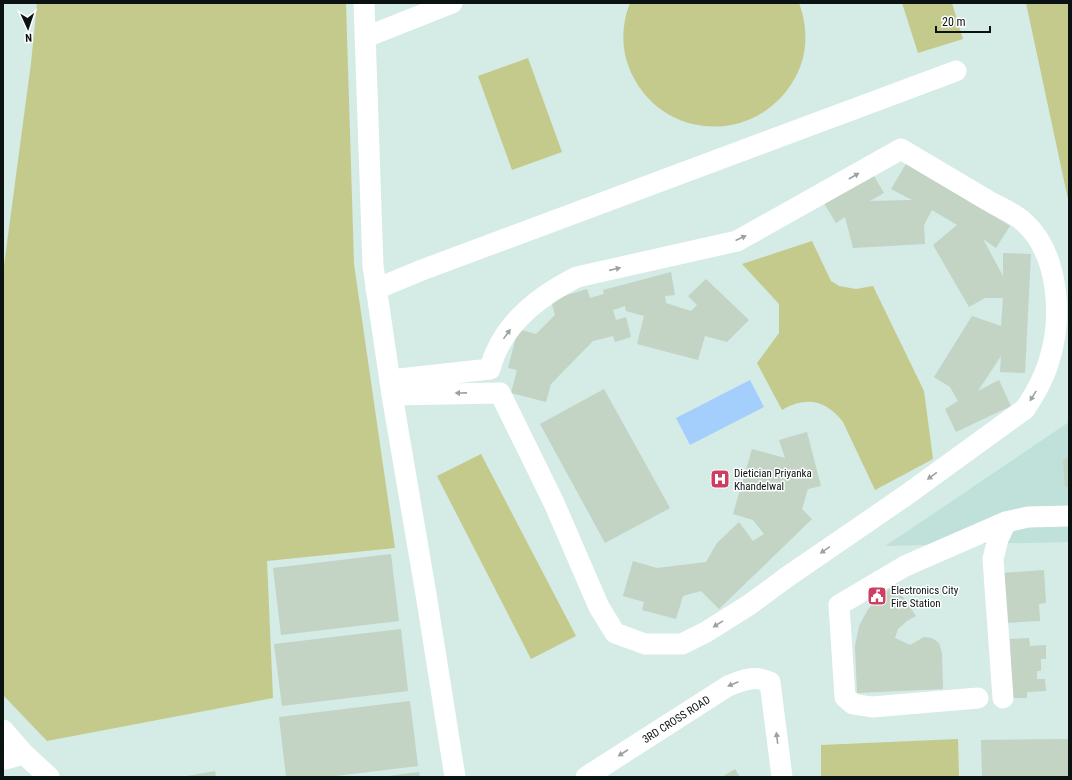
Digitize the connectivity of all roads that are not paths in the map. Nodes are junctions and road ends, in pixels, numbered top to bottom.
1 (364, 3) edge
2 (452, 3) edge
3 (366, 37) junction
4 (956, 71) dead end
5 (376, 289) junction
6 (391, 387) junction
7 (1069, 516) edge
8 (1006, 522) junction
9 (978, 698) dead end
10 (1004, 698) dead end
11 (3, 730) edge
12 (24, 754) junction
13 (3, 758) edge
14 (49, 777) edge
15 (455, 777) edge
16 (586, 777) edge
17 (782, 777) edge

1 - 3 street
2 - 3 street
3 - 5 street
4 - 5 street
5 - 6 street
6 -> 6 street
6 - 15 street
7 - 8 street
8 - 9 street
8 - 10 street
11 - 12 street
12 - 13 street
12 - 14 street
17 -> 16 street, 3RD CROSS ROAD

